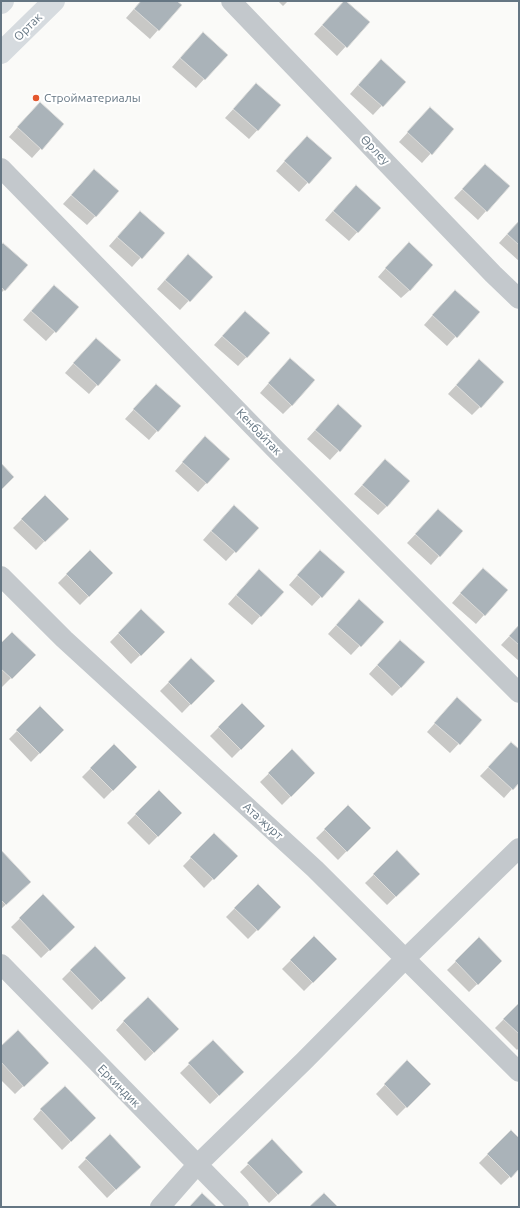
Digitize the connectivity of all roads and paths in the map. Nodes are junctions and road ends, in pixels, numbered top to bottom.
1 (3, 1) edge
2 (54, 1) edge
3 (231, 1) edge
4 (1, 3) edge
5 (1, 53) edge
6 (1, 168) edge
7 (519, 299) edge
8 (1, 576) edge
9 (519, 693) edge
10 (519, 848) edge
11 (405, 959) junction
12 (1, 964) edge
13 (519, 1072) edge
14 (197, 1165) junction
15 (160, 1207) edge
16 (239, 1207) edge

1 - 4 street
2 - 5 street, Ортак
3 - 7 street, Өрлеу
6 - 9 street, Кенбайтак
8 - 11 street, Ата журт
10 - 11 street
11 - 13 street, Ата журт
11 - 14 street
12 - 14 street, Еркиндик
14 - 15 street
14 - 16 street, Еркиндик

